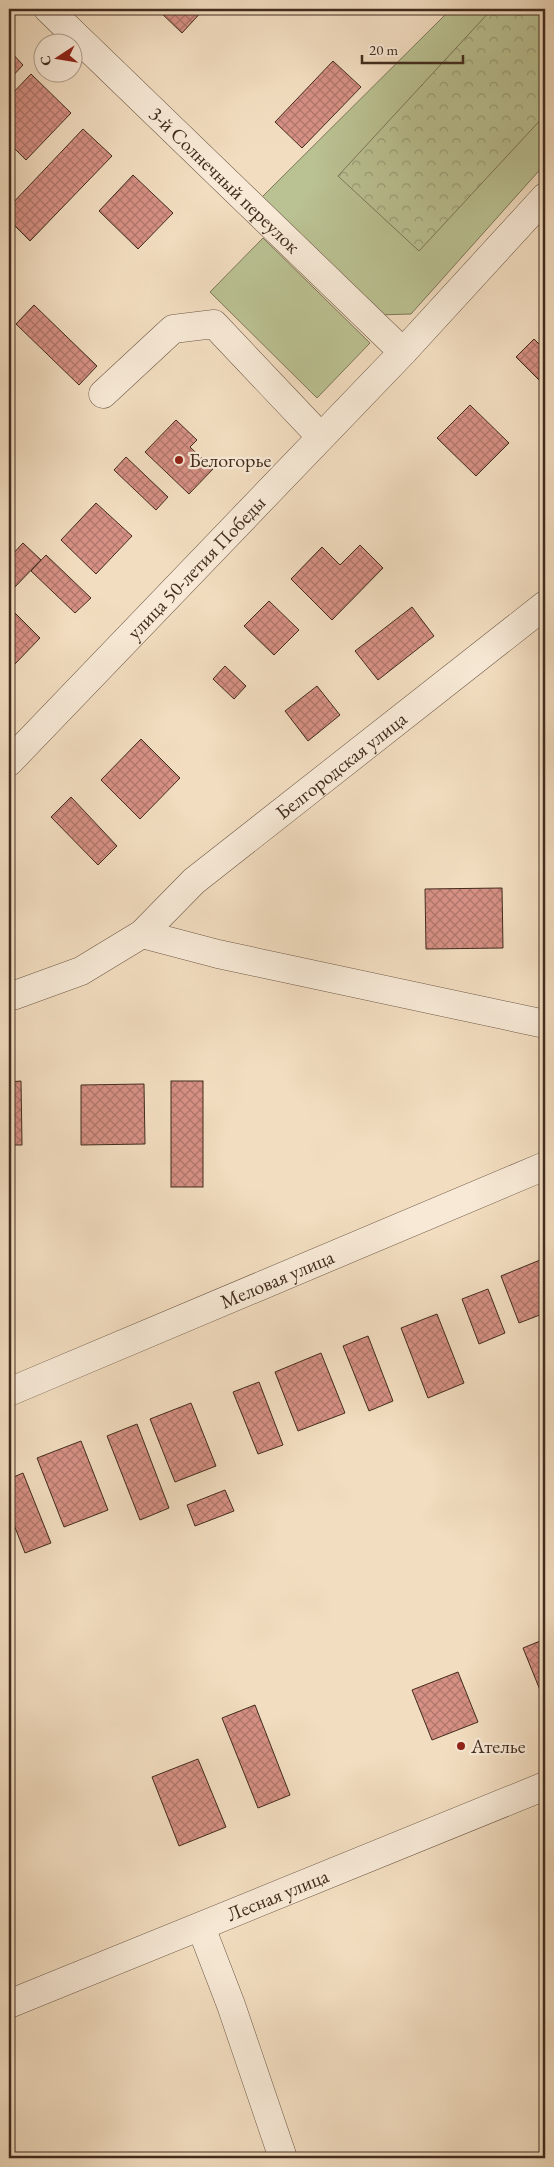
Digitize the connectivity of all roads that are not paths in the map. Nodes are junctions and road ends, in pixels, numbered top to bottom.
1 (48, 9) edge
2 (545, 197) edge
3 (403, 352) junction
4 (103, 394) dead end
5 (320, 436) junction
6 (545, 605) edge
7 (9, 762) edge
8 (142, 934) junction
9 (9, 995) edge
10 (545, 1024) edge
11 (545, 1166) edge
12 (9, 1392) edge
13 (545, 1786) edge
14 (201, 1927) junction
15 (9, 2004) edge
16 (283, 2158) edge

1 - 3 street, 3-й Солнечный переулок
2 - 3 street, улица 50-летия Победы
3 - 5 street, улица 50-летия Победы
4 - 5 street
5 - 7 street, улица 50-летия Победы
6 - 8 street, Белгородская улица
8 - 9 street, Белгородская улица
8 - 10 street
11 - 12 street, Меловая улица
13 - 14 street, Лесная улица
14 - 15 street, Лесная улица
14 - 16 street

